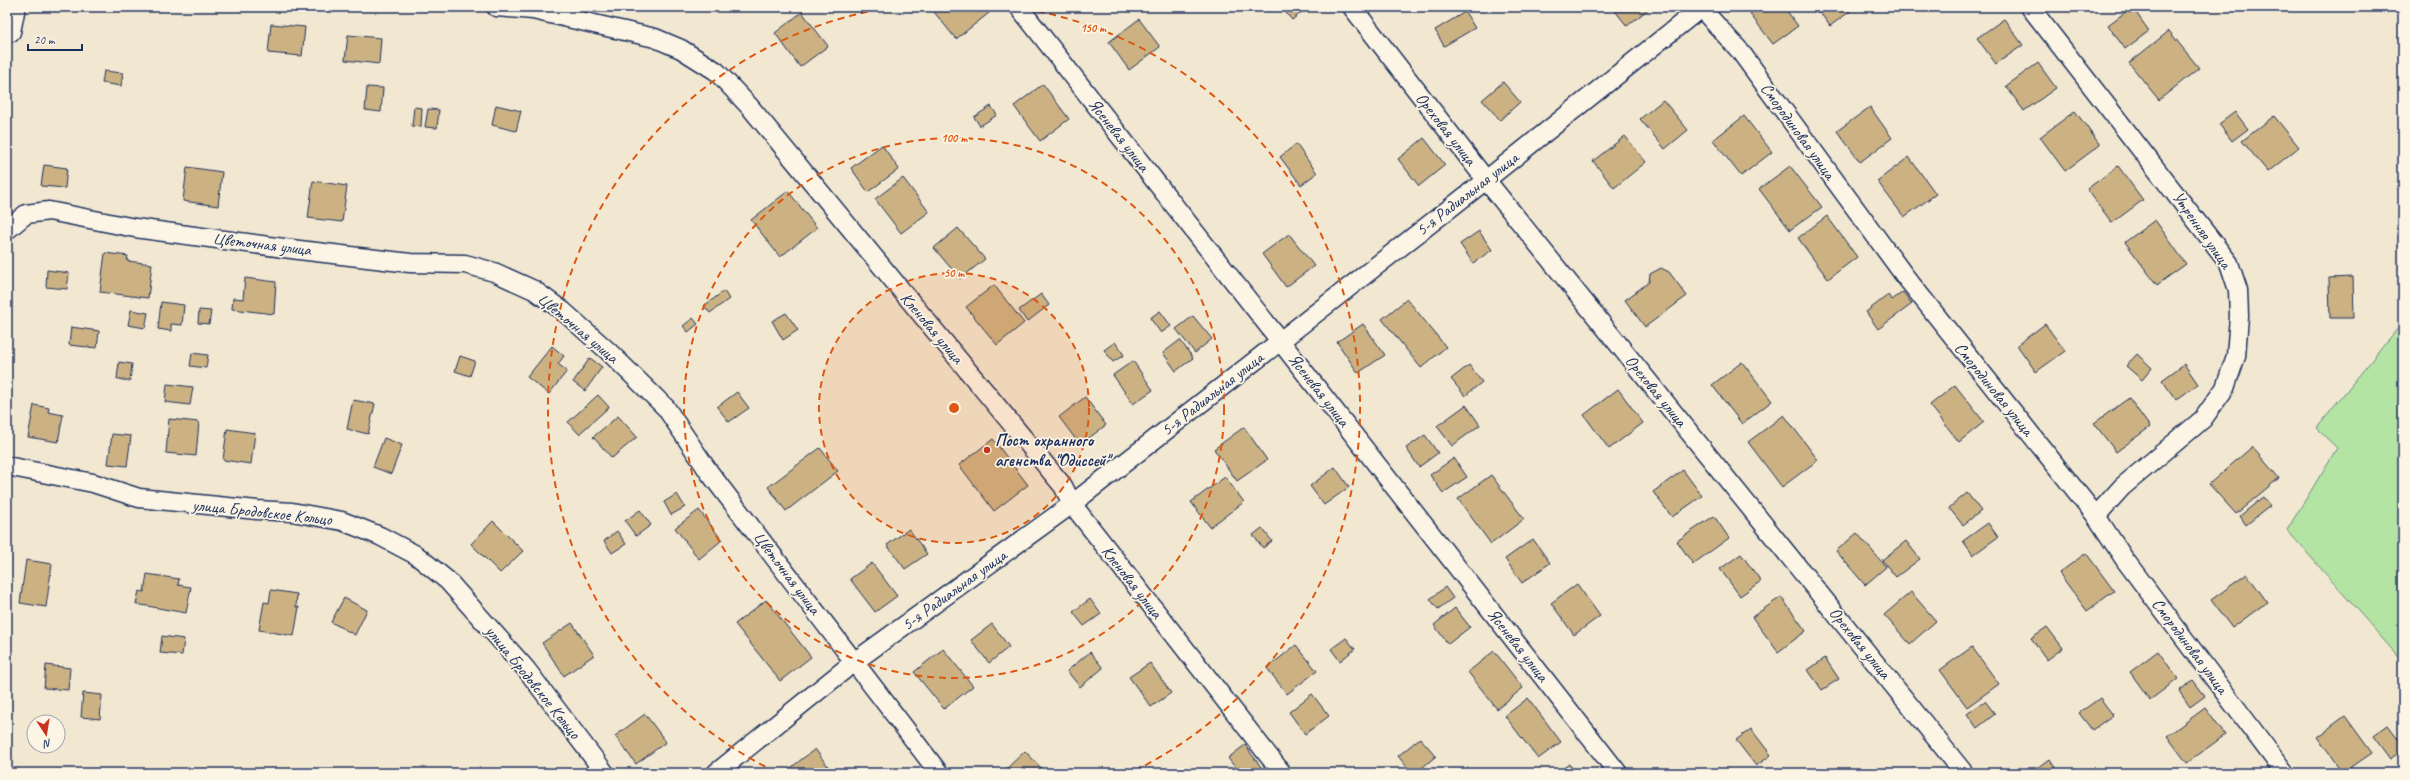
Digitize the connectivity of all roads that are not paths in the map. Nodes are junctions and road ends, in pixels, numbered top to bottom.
1 (16, 7) edge
2 (496, 7) edge
3 (1019, 7) edge
4 (1352, 7) edge
5 (1701, 7) edge
6 (2030, 7) edge
7 (11, 32) dead end
8 (1486, 180) junction
9 (7, 230) edge
10 (1280, 341) junction
11 (7, 466) edge
12 (1072, 504) junction
13 (2096, 516) junction
14 (854, 662) junction
15 (605, 773) edge
16 (716, 773) edge
17 (939, 773) edge
18 (1282, 773) edge
19 (1618, 773) edge
20 (1964, 773) edge
21 (2285, 773) edge

1 - 7 street
2 - 12 street, Кленовая улица
3 - 10 street, Ясеневая улица
4 - 8 street, Ореховая улица
5 - 8 street, 5-я Радиальная улица
5 - 13 street, Смородиновая улица
6 - 13 street, Утренняя улица
8 - 10 street, 5-я Радиальная улица
8 - 20 street, Ореховая улица
9 - 14 street, Цветочная улица
10 - 12 street, 5-я Радиальная улица
10 - 19 street, Ясеневая улица
11 - 15 street, улица Бродовское Кольцо
12 - 14 street, 5-я Радиальная улица
12 - 18 street, Кленовая улица
13 - 21 street, Смородиновая улица
14 - 16 street, 5-я Радиальная улица
14 - 17 street, Цветочная улица

